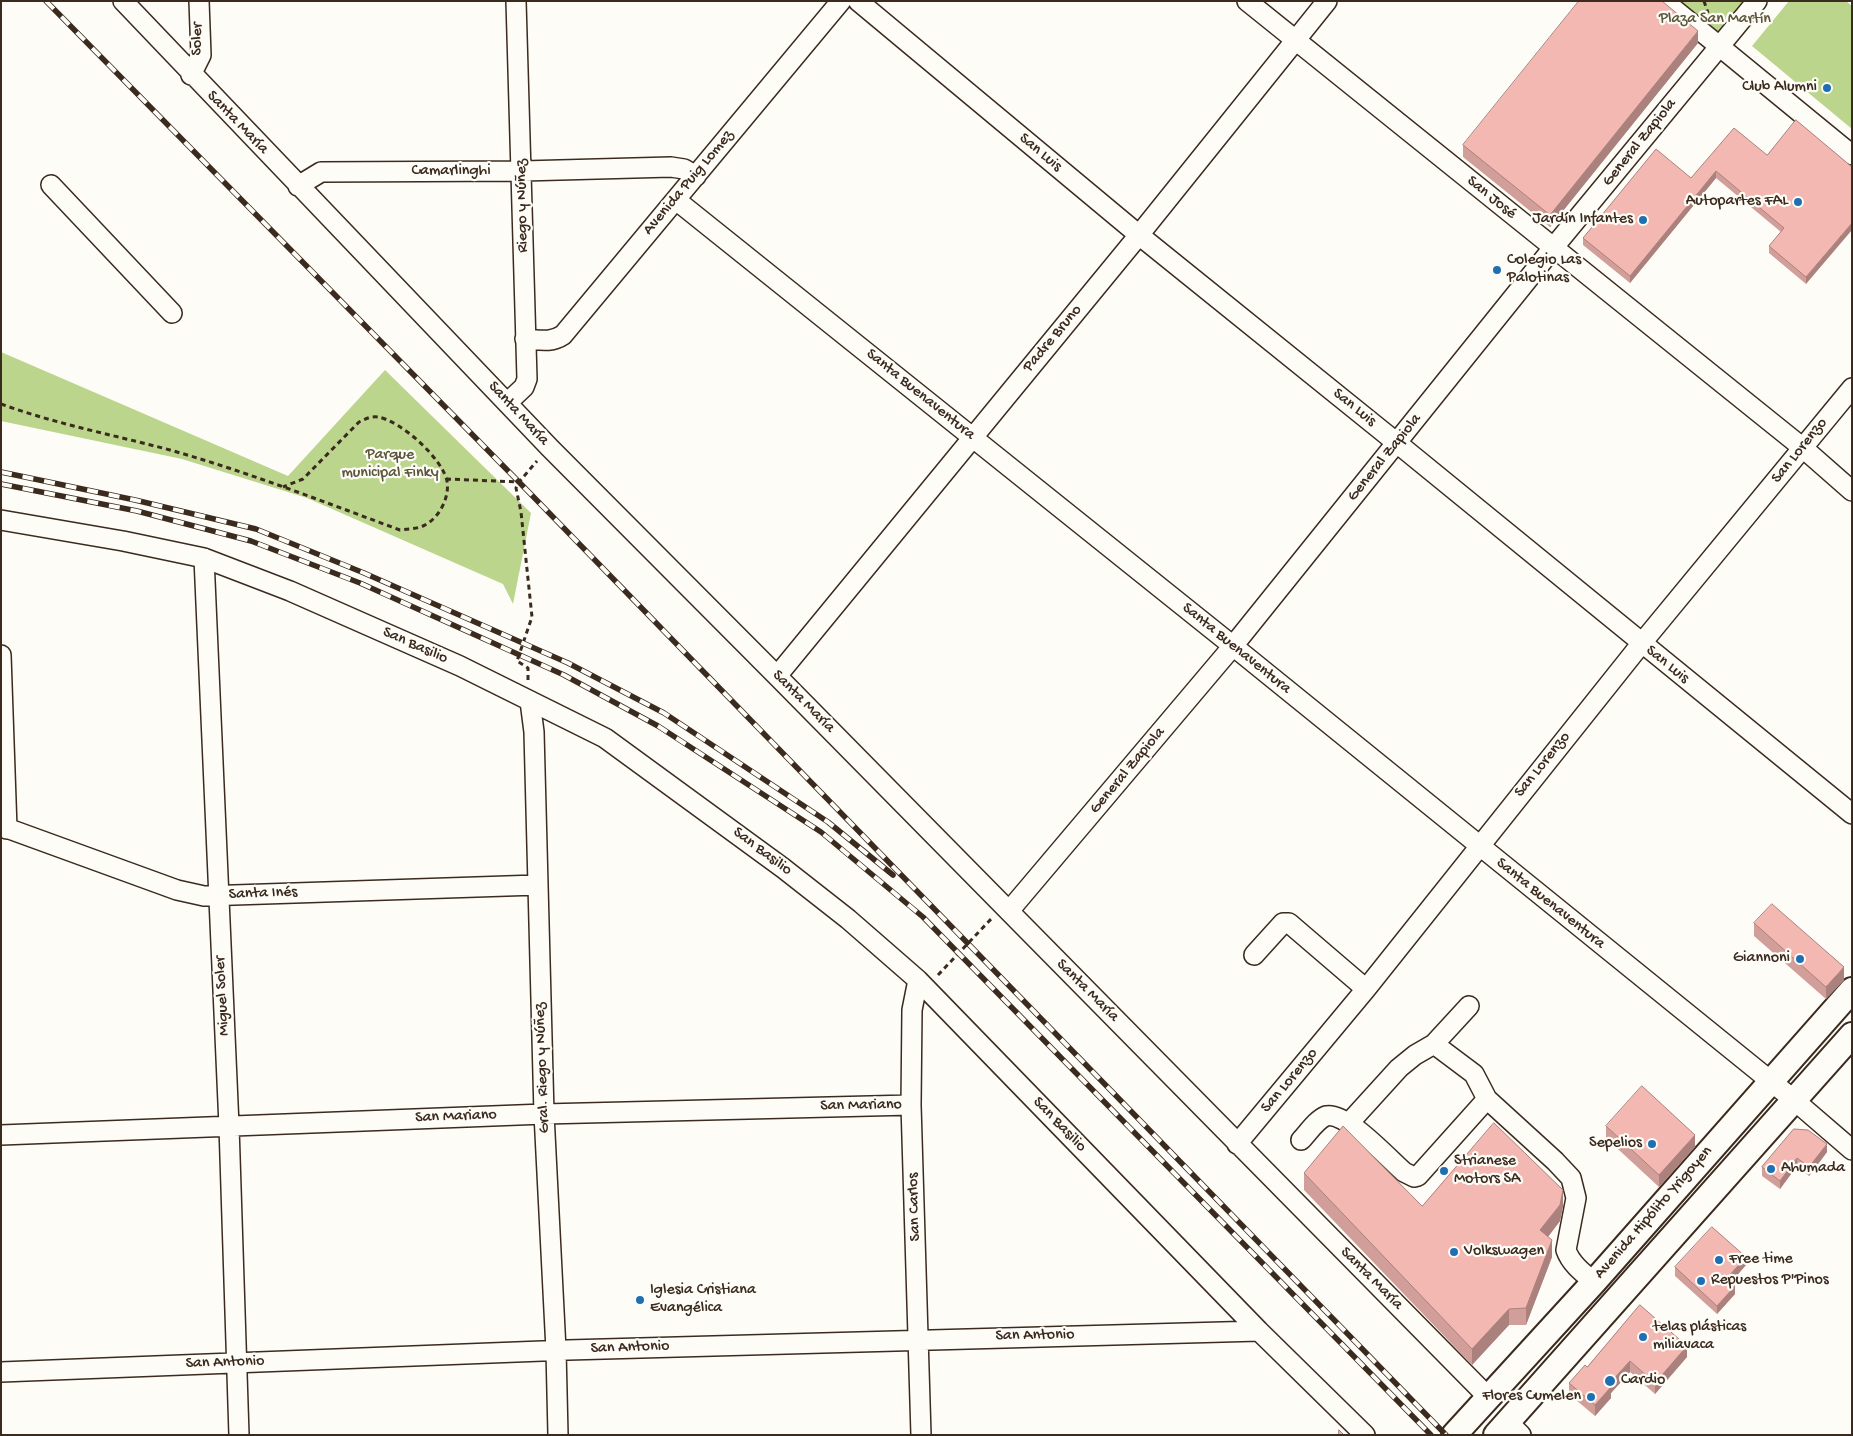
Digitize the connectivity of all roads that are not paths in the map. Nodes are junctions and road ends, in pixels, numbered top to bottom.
1 (123, 1) edge
2 (199, 1) edge
3 (516, 1) edge
4 (840, 1) edge
5 (858, 1) edge
6 (1247, 1) edge
7 (1327, 1) edge
8 (1664, 1) edge
9 (1757, 1) edge
10 (1295, 41) junction
11 (1719, 47) junction
12 (191, 75) junction
13 (1852, 155) edge
14 (523, 172) junction
15 (696, 176) junction
16 (51, 185) dead end
17 (298, 186) junction
18 (676, 200) junction
19 (1139, 235) junction
20 (1553, 248) junction
21 (172, 313) dead end
22 (526, 339) junction
23 (1852, 388) edge
24 (508, 402) junction
25 (972, 437) junction
26 (1397, 443) junction
27 (1802, 448) junction
28 (1852, 491) edge
29 (1, 520) edge
30 (204, 558) junction
31 (1641, 644) junction
32 (1233, 646) junction
33 (1, 655) edge
34 (777, 676) junction
35 (530, 701) junction
36 (1852, 814) edge
37 (4, 827) edge
38 (1478, 846) junction
39 (537, 885) junction
40 (218, 896) junction
41 (1009, 911) junction
42 (1254, 955) dead end
43 (922, 984) junction
44 (1366, 989) junction
45 (1852, 990) edge
46 (1469, 1006) dead end
47 (1852, 1035) edge
48 (1434, 1044) junction
49 (1770, 1081) junction
50 (1487, 1099) junction
51 (1794, 1100) junction
52 (911, 1105) junction
53 (544, 1114) junction
54 (1349, 1123) junction
55 (229, 1126) junction
56 (1, 1135) edge
57 (1301, 1140) dead end
58 (1237, 1144) junction
59 (1852, 1150) edge
60 (1594, 1282) junction
61 (1259, 1331) junction
62 (919, 1338) junction
63 (556, 1350) junction
64 (236, 1362) junction
65 (1, 1372) edge
66 (1488, 1398) junction
67 (1508, 1430) edge
68 (239, 1435) edge
69 (558, 1435) edge
70 (921, 1435) edge
71 (1365, 1435) edge
72 (1454, 1435) edge

1 - 12 street, Santa María
2 - 12 street, Soler
3 - 14 street, Riego y Núñez
4 - 15 street, Avenida Puig Lomez
5 - 19 street, San Luis
6 - 10 street, San José
7 - 10 street, Padre Bruno
8 - 11 street
9 - 11 street, General Zapiola
10 - 19 street, Padre Bruno
10 - 20 street, San José
11 - 13 street
11 - 20 street, General Zapiola
12 - 17 street, Santa María
14 - 15 street, Camarlinghi
14 - 17 street, Camarlinghi
14 - 22 street, Riego y Núñez
15 - 18 street, Avenida Puig Lomez
16 - 21 street
17 - 24 street, Santa María
18 - 22 street, Avenida Puig Lomez
18 - 25 street, Santa Buenaventura
19 - 25 street, Padre Bruno
19 - 26 street, San Luis
20 - 26 street, General Zapiola
20 - 27 street, San José
22 - 24 street, Riego y Núñez
23 - 27 street, San Lorenzo
24 - 34 street, Santa María
25 - 32 street, Santa Buenaventura
25 - 34 street, Padre Bruno
26 - 31 street, San Luis
26 - 32 street, General Zapiola
27 - 28 street, San José
27 - 31 street, San Lorenzo
29 - 30 street, San Basilio
30 - 35 street, San Basilio
30 - 40 street, Miguel Soler
31 - 36 street, San Luis
31 - 38 street, San Lorenzo
32 - 38 street, Santa Buenaventura
32 - 41 street, General Zapiola
33 - 37 street
34 - 41 street, Santa María
35 - 39 street, Gral. Riego y Núñez
35 - 43 street, San Basilio
37 - 40 street, Santa Inés
38 - 44 street, San Lorenzo
38 - 49 street, Santa Buenaventura
39 - 40 street, Santa Inés
39 - 53 street, Gral. Riego y Núñez
40 - 55 street, Miguel Soler
41 - 58 street, Santa María
42 - 44 street
43 - 52 street, San Carlos
43 - 61 street, San Basilio
44 - 58 street, San Lorenzo
45 - 49 main road, Avenida Hipólito Yrigoyen
46 - 48 street
47 - 51 main road, Avenida Hipólito Yrigoyen
48 - 50 street
48 - 54 street
49 - 51 street, Santa Buenaventura
49 - 60 main road, Avenida Hipólito Yrigoyen
50 - 54 street
50 - 60 street
51 - 59 street, Santa Buenaventura
51 - 67 main road, Avenida Hipólito Yrigoyen
52 - 53 street, San Mariano
52 - 62 street, San Carlos
53 - 55 street, San Mariano
53 - 63 street, Gral. Riego y Núñez
54 - 57 street
55 - 56 street, San Mariano
55 - 64 street, Miguel Soler
58 - 66 street, Santa María
60 - 66 main road, Avenida Hipólito Yrigoyen
61 - 62 street, San Antonio
61 - 71 street, San Basilio
62 - 63 street, San Antonio
62 - 70 street, San Carlos
63 - 64 street, San Antonio
63 - 69 street, Gral. Riego y Núñez
64 - 65 street, San Antonio
64 - 68 street, Miguel Soler
66 - 72 main road, Avenida Hipólito Yrigoyen

